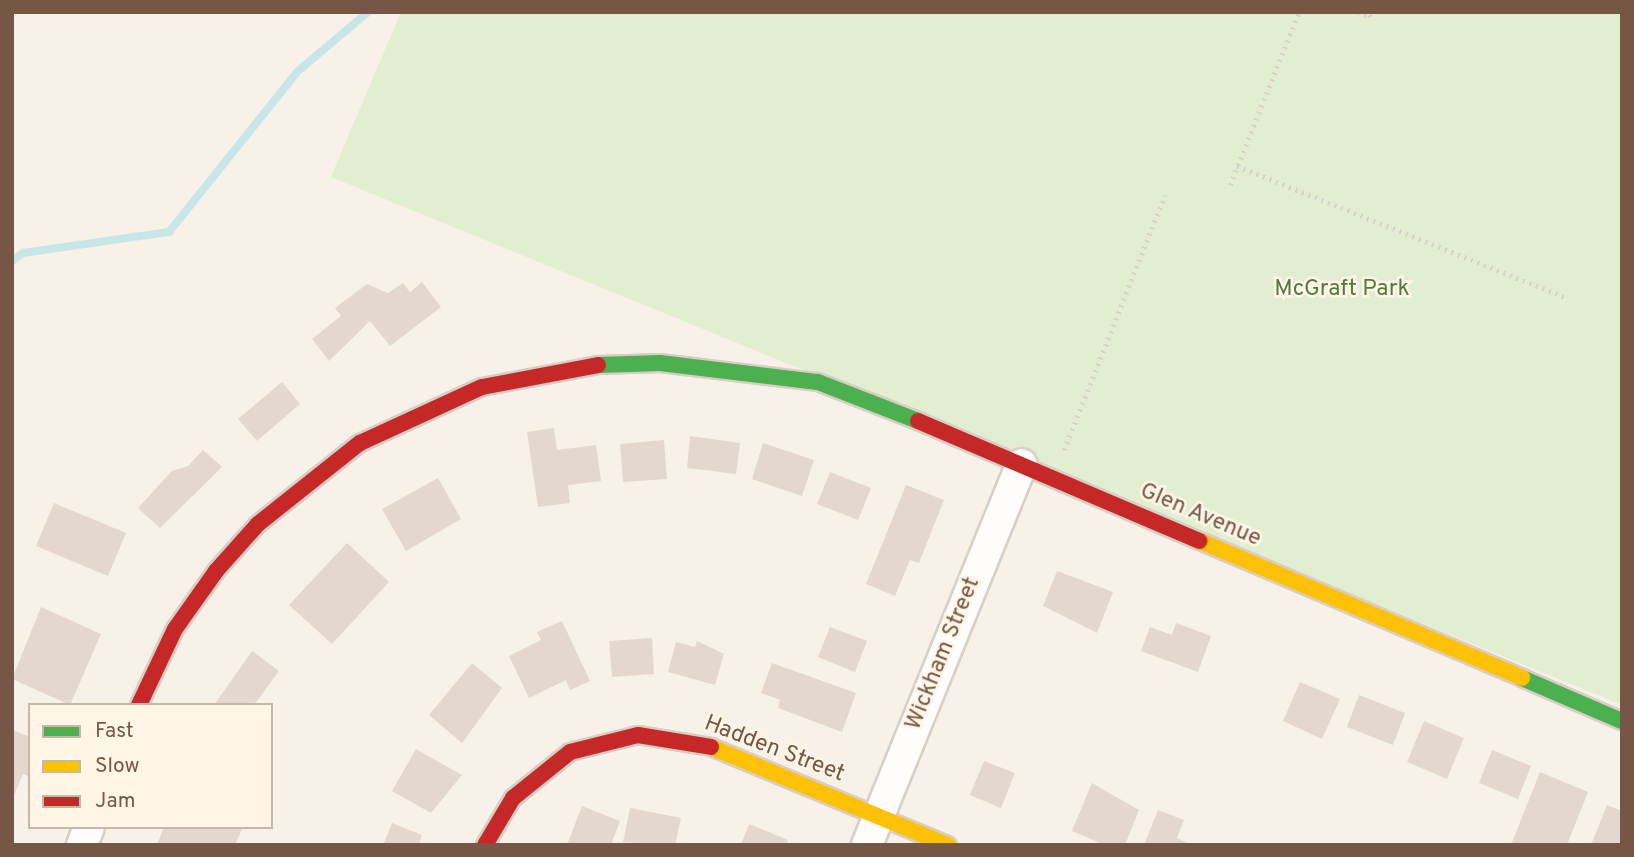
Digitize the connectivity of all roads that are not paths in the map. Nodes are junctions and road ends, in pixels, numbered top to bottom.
1 (1022, 464) junction
2 (140, 703) edge
3 (1622, 721) edge
4 (878, 817) junction
5 (485, 845) edge
6 (867, 845) edge
7 (948, 845) edge

1 - 2 street, Glen Avenue
1 - 3 street, Glen Avenue
1 - 4 street, Wickham Street
4 - 5 street, Hadden Street
4 - 6 street, Wickham Street
4 - 7 street, Hadden Street

